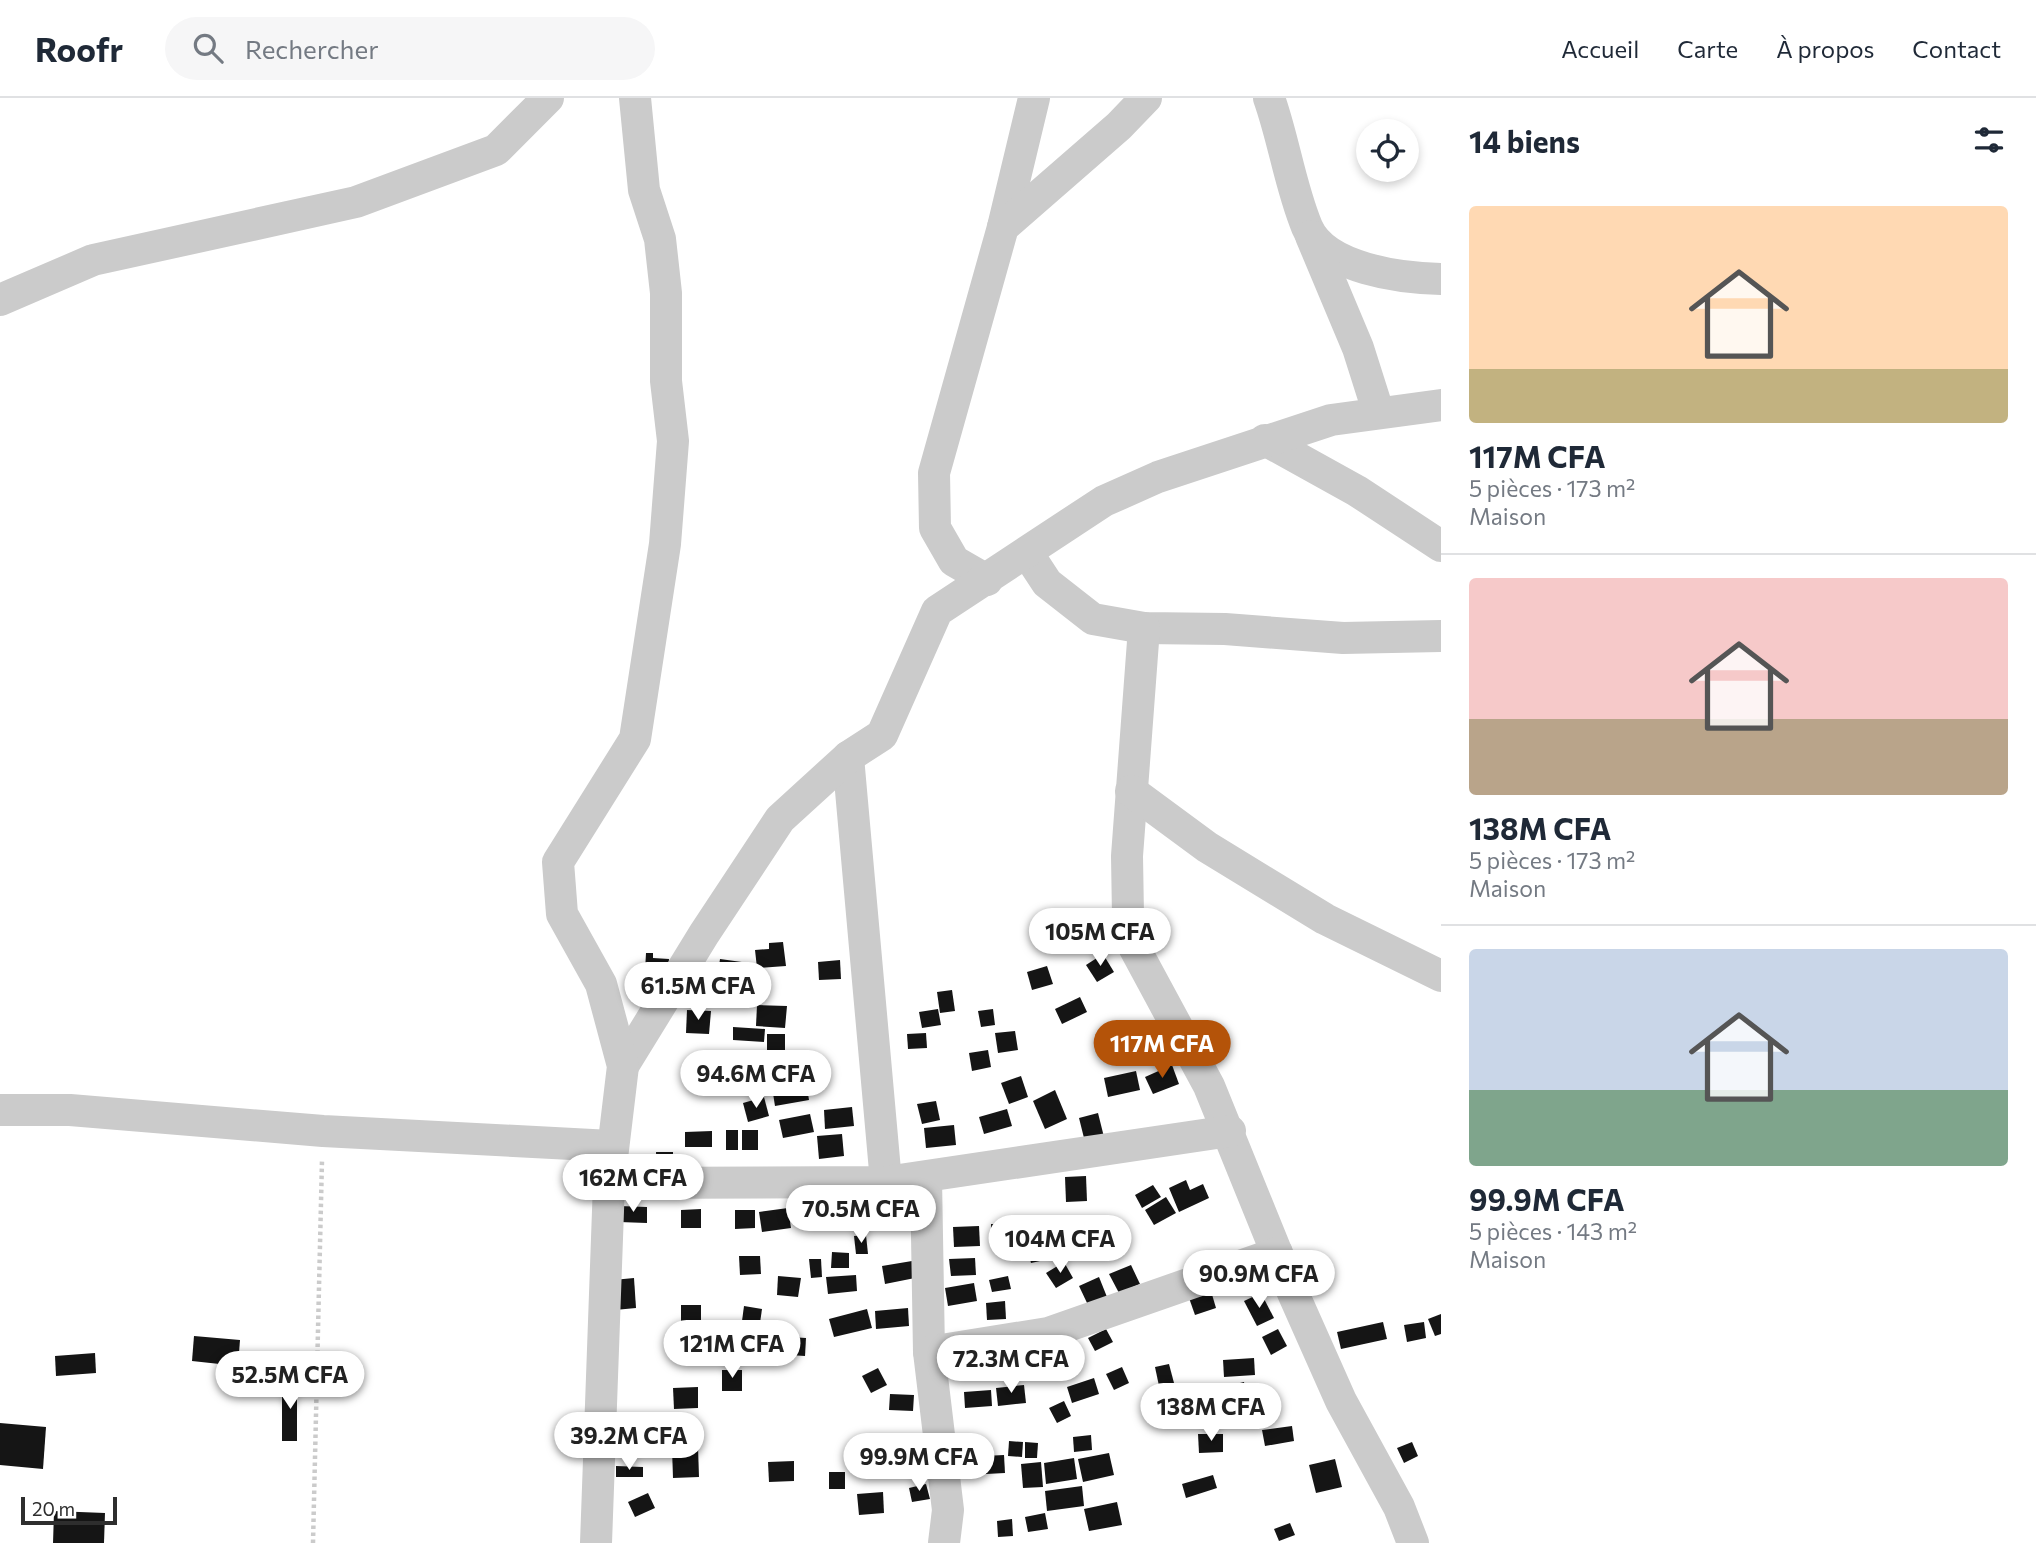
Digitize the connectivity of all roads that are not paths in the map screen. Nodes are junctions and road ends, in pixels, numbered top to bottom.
1 (548, 98) edge
2 (635, 98) edge
3 (1034, 98) edge
4 (1146, 98) edge
5 (1269, 98) edge
6 (1003, 227) junction
7 (1308, 229) junction
8 (1441, 279) edge
9 (0, 300) edge
10 (1441, 405) edge
11 (1378, 411) junction
12 (1265, 440) junction
13 (1441, 546) edge
14 (1028, 554) junction
15 (987, 580) junction
16 (1144, 628) junction
17 (1441, 636) edge
18 (848, 757) junction
19 (1131, 791) junction
20 (1441, 976) edge
21 (623, 1066) junction
22 (0, 1110) edge
23 (1230, 1131) junction
24 (611, 1146) junction
25 (926, 1178) junction
26 (886, 1182) junction
27 (609, 1183) junction
28 (1277, 1253) junction
29 (929, 1352) junction
30 (596, 1543) edge
31 (944, 1543) edge
32 (1413, 1543) edge

1 - 9 street
2 - 21 street
3 - 6 street
4 - 6 street
5 - 7 street
6 - 15 street
7 - 8 street
7 - 11 street
10 - 11 street
11 - 12 street
12 - 13 street
12 - 14 street
14 - 15 street
14 - 16 street
15 - 18 street
16 - 17 street
16 - 19 street
18 - 21 street
18 - 26 street
19 - 20 street
19 - 23 street
21 - 24 street
22 - 24 street
23 - 25 street
23 - 28 street
24 - 27 street
25 - 26 street
25 - 29 street
26 - 27 street
27 - 30 street
28 - 29 street
28 - 32 street
29 - 31 street

